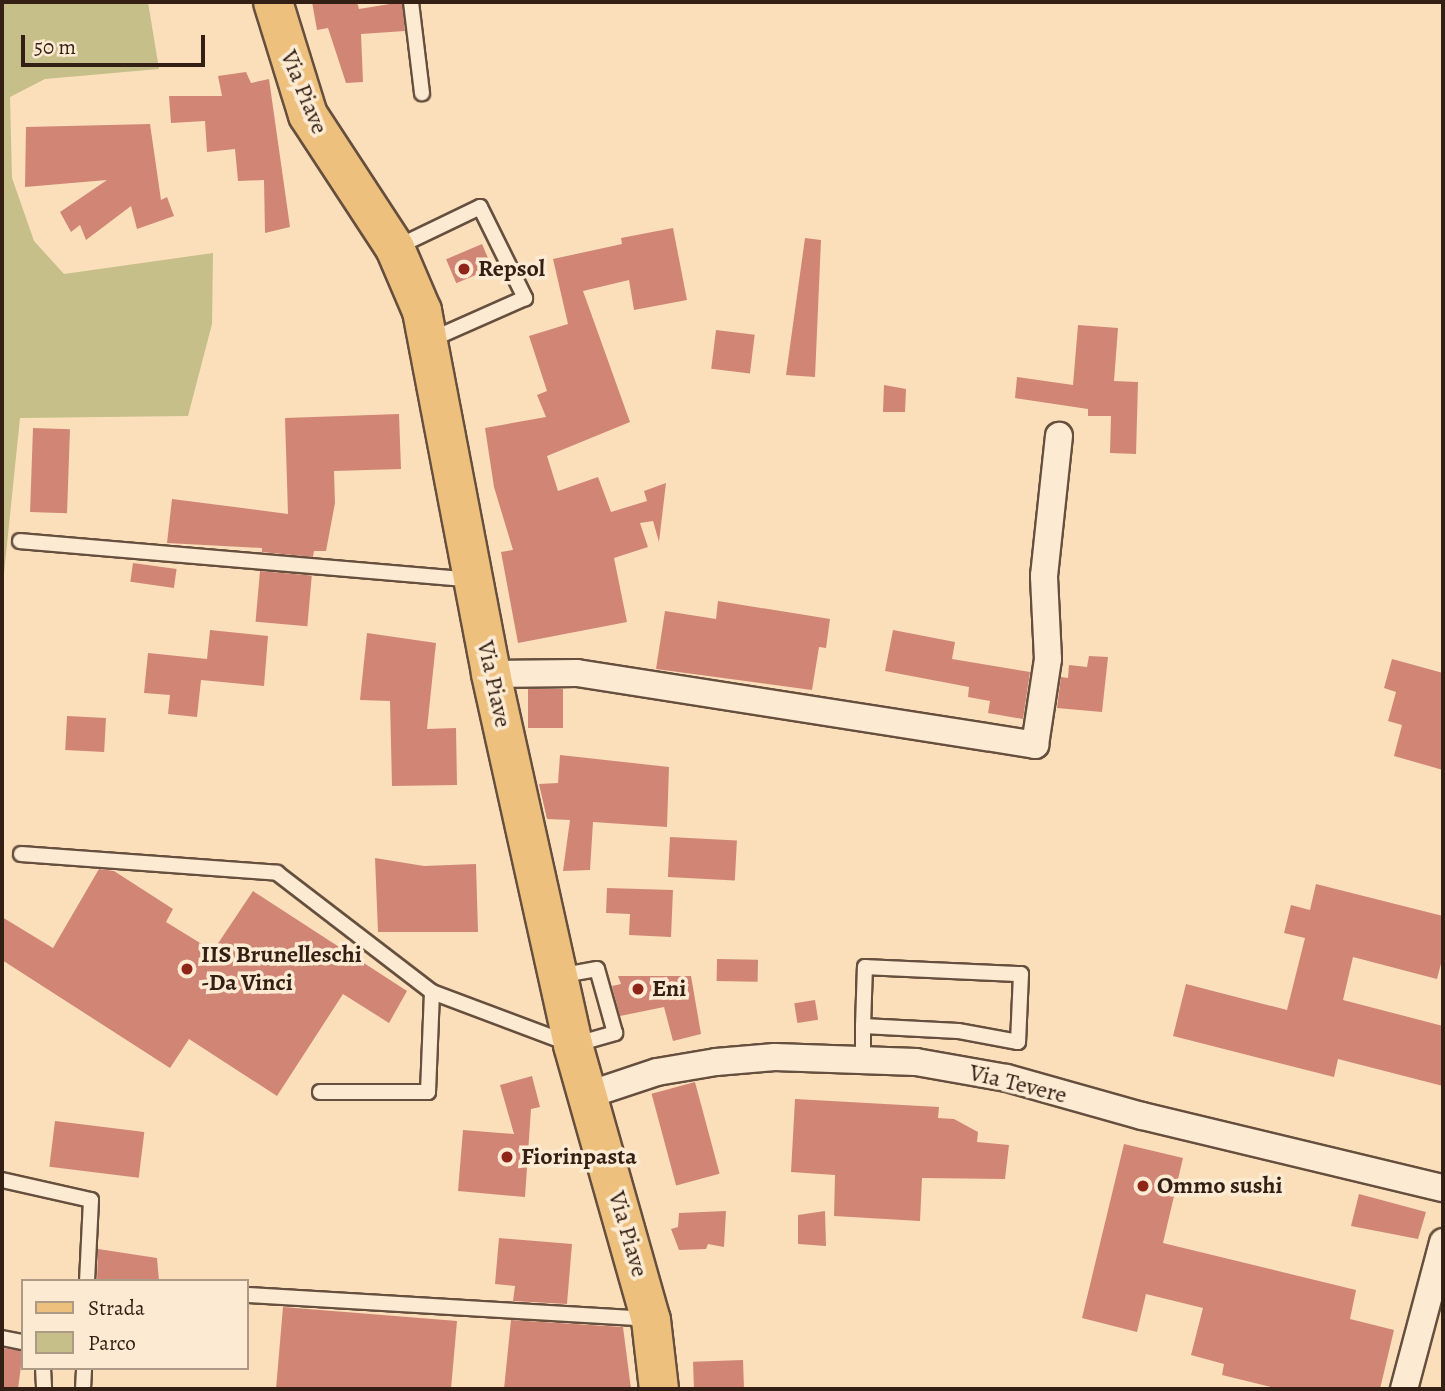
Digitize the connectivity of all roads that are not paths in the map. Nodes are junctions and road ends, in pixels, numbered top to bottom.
1 (273, 2) edge
2 (411, 2) edge
3 (422, 93) dead end
4 (396, 248) junction
5 (429, 340) junction
6 (1059, 436) dead end
7 (20, 541) dead end
8 (474, 580) junction
9 (491, 674) junction
10 (21, 854) dead end
11 (432, 992) junction
12 (863, 1026) junction
13 (573, 1045) junction
14 (863, 1058) junction
15 (320, 1092) dead end
16 (588, 1095) junction
17 (2, 1180) edge
18 (1443, 1188) edge
19 (1443, 1241) edge
20 (87, 1279) edge
21 (248, 1295) edge
22 (651, 1320) junction
23 (2, 1338) edge
24 (21, 1342) edge
25 (43, 1370) edge
26 (84, 1370) edge
27 (44, 1389) edge
28 (83, 1389) edge
29 (659, 1389) edge
30 (1404, 1389) edge

1 - 4 main road, Via Piave
2 - 3 lane
4 - 5 main road, Via Piave
4 - 5 lane
5 - 8 main road, Via Piave
6 - 9 street
7 - 8 lane
8 - 9 main road, Via Piave
9 - 13 main road, Via Piave
10 - 11 lane
11 - 13 lane
11 - 15 lane
12 - 12 lane
12 - 14 lane
13 - 16 main road, Via Piave
14 - 16 street, Via Tevere
14 - 18 street, Via Tevere
16 - 22 main road, Via Piave
17 - 20 lane
19 - 30 street
21 - 22 lane
22 - 29 main road, Via Piave
23 - 24 lane
25 - 27 lane
26 - 28 lane

